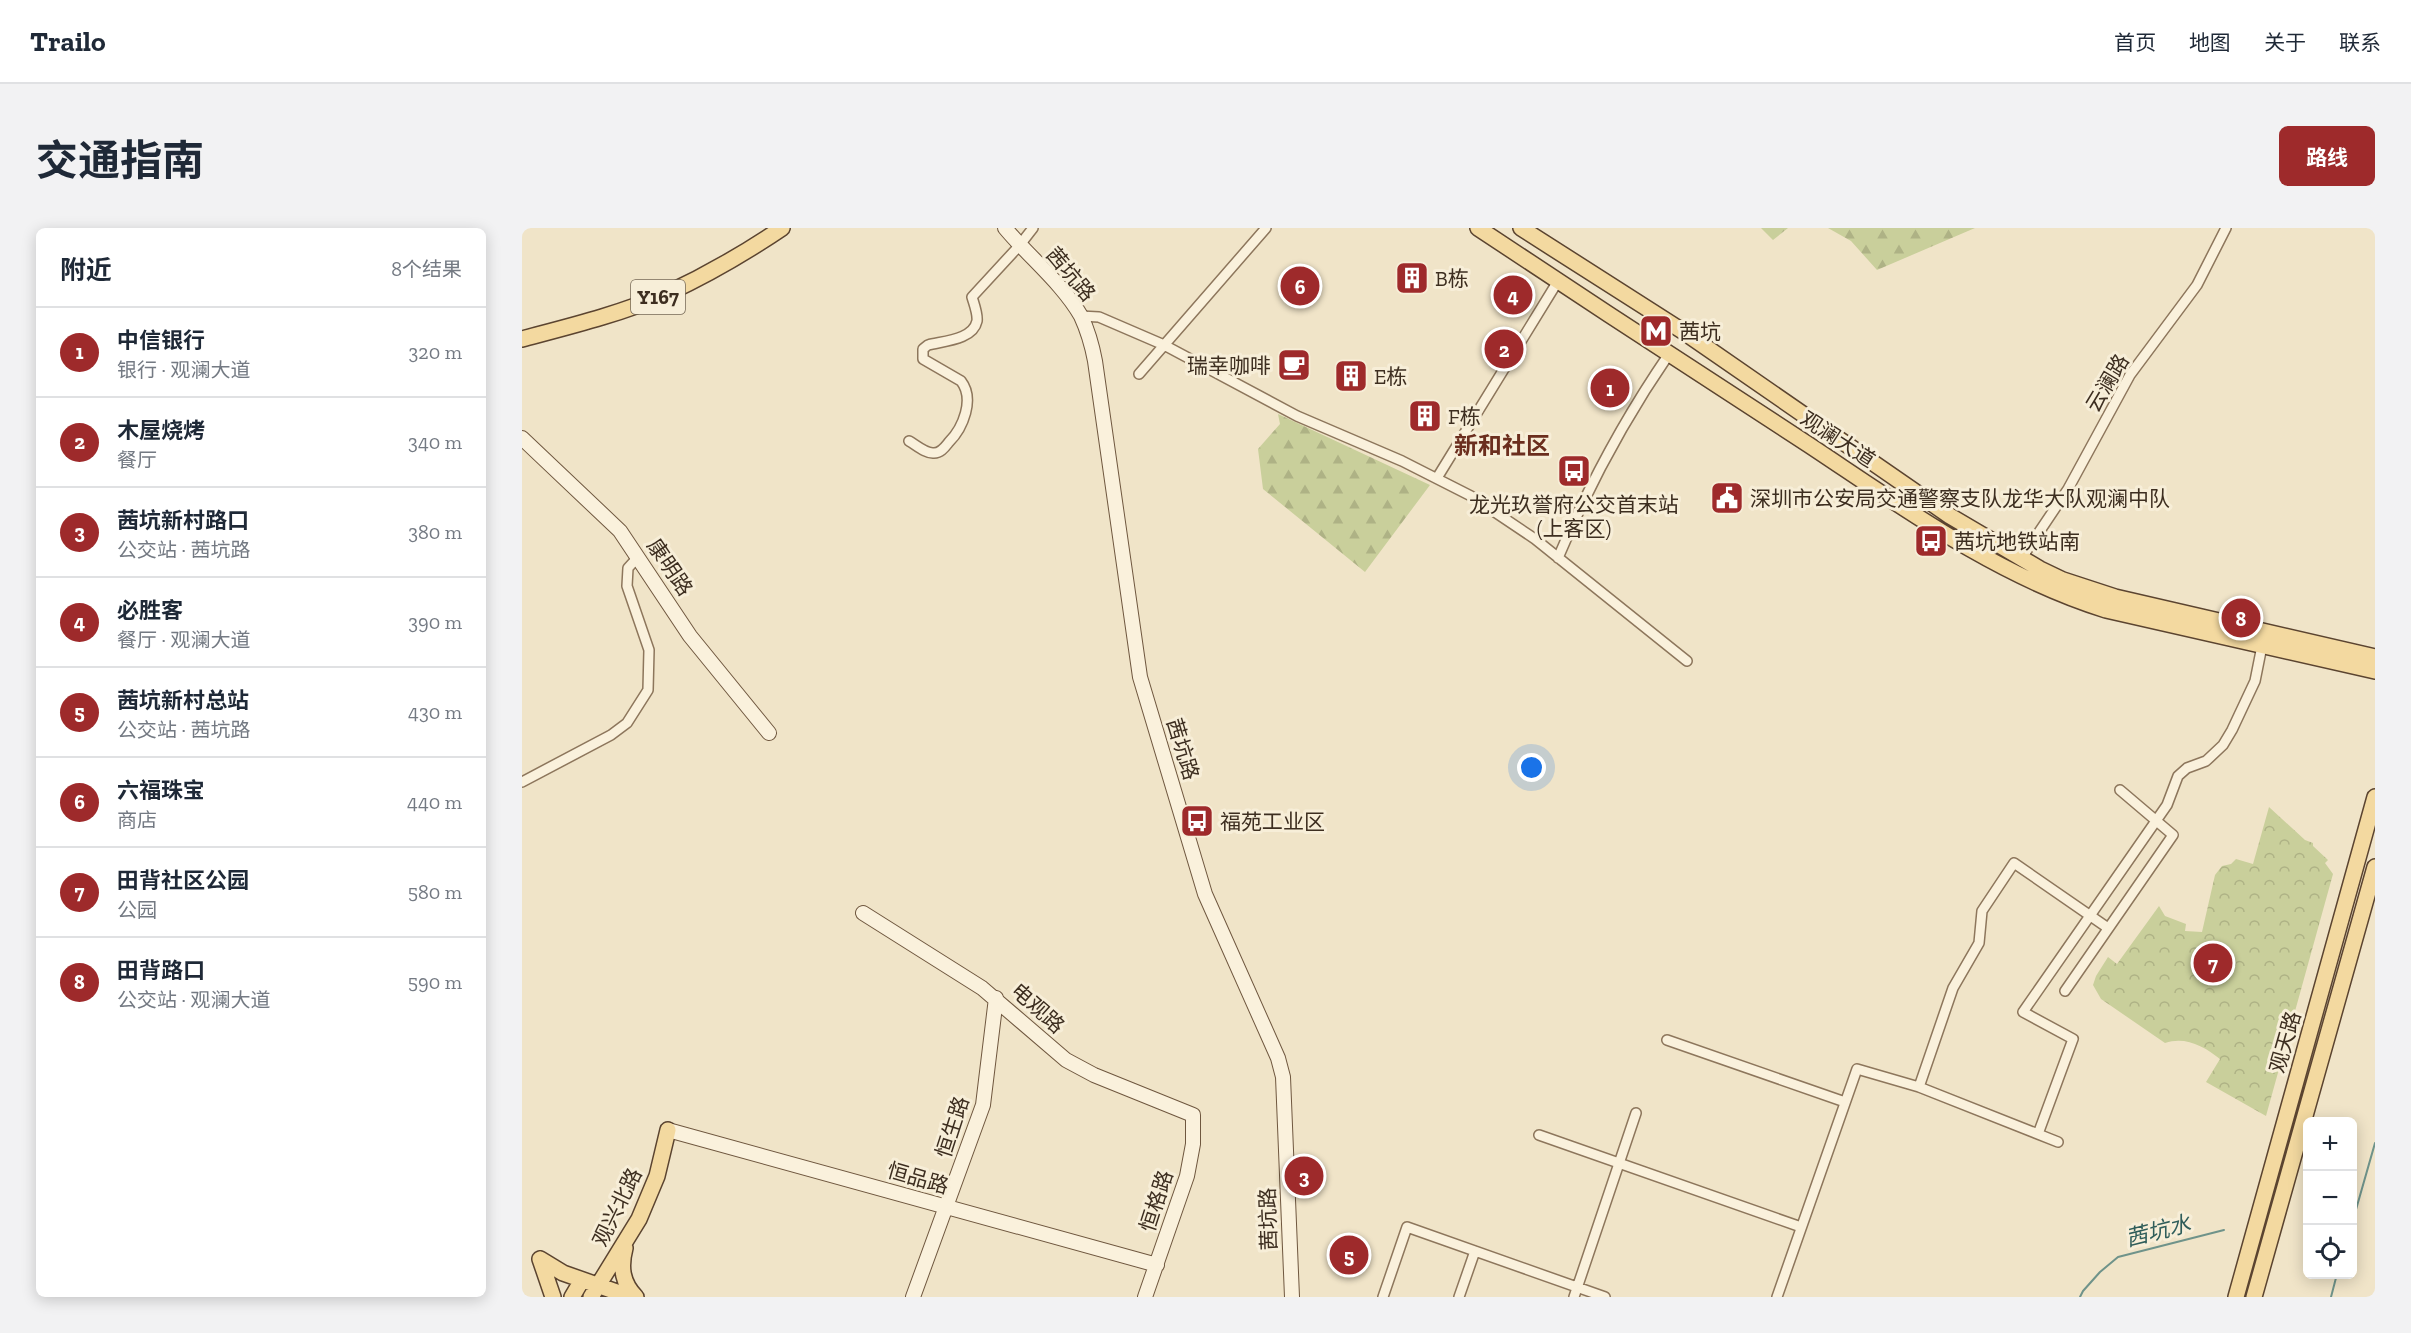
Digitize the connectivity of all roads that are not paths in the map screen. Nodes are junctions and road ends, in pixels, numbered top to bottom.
1 (765, 228) edge
2 (782, 228) edge
3 (1005, 228) edge
4 (1033, 228) edge
5 (1266, 228) edge
6 (1478, 228) edge
7 (1521, 228) edge
8 (2226, 228) edge
9 (1019, 246) junction
10 (1558, 281) junction
11 (1080, 316) junction
12 (522, 329) edge
13 (522, 339) edge
14 (1164, 345) junction
15 (1670, 354) junction
16 (1139, 374) dead end
17 (522, 438) edge
18 (909, 441) dead end
19 (1437, 478) junction
20 (638, 557) junction
21 (1558, 558) junction
22 (2021, 559) junction
23 (2262, 646) junction
24 (1687, 661) dead end
25 (2373, 664) edge
26 (769, 733) dead end
27 (522, 782) edge
28 (2120, 790) dead end
29 (2374, 802) edge
30 (2157, 819) junction
31 (2375, 867) edge
32 (863, 914) dead end
33 (2090, 915) junction
34 (2108, 928) junction
35 (2065, 991) dead end
36 (996, 998) junction
37 (1667, 1040) dead end
38 (1919, 1088) junction
39 (1845, 1102) junction
40 (1636, 1113) dead end
41 (1193, 1115) joint
42 (668, 1130) joint
43 (2038, 1134) junction
44 (1539, 1135) dead end
45 (2058, 1142) dead end
46 (1619, 1163) junction
47 (946, 1208) junction
48 (1802, 1227) junction
49 (630, 1236) junction
50 (1475, 1251) junction
51 (1157, 1265) junction
52 (577, 1288) edge
53 (1575, 1292) edge
54 (596, 1293) edge
55 (553, 1297) edge
56 (631, 1297) edge
57 (636, 1297) edge
58 (913, 1297) edge
59 (1145, 1297) edge
60 (1292, 1297) edge
61 (1383, 1297) edge
62 (1459, 1297) edge
63 (1605, 1297) edge
64 (1777, 1297) edge
65 (2236, 1297) edge
66 (2254, 1297) edge

1 - 12 main road, Y167
2 - 13 main road, Y167
3 - 9 street, 茜坑路
4 - 9 street
5 - 14 street
6 - 10 main road, 观澜大道
7 - 22 main road, 观澜大道
8 - 22 street, 云澜路
9 - 11 street, 茜坑路
9 - 18 street
10 - 15 main road, 观澜大道
10 - 19 street
11 - 14 street
11 - 60 street, 茜坑路
14 - 16 street
14 - 19 street
15 - 21 street
15 - 23 main road, 观澜大道
17 - 20 street, 康明路
19 - 21 street
20 - 26 street, 康明路
20 - 27 street
21 - 24 street
22 - 25 main road, 观澜大道
23 - 25 main road, 观澜大道
23 - 30 street
28 - 30 street
29 - 65 main road, 观天路
30 - 33 street
30 - 34 street
31 - 66 main road, 观天路
32 - 36 street, 电观路
33 - 34 street
33 - 38 street
33 - 43 street
34 - 35 street
36 - 41 street, 电观路
36 - 47 street, 恒生路
37 - 39 street
38 - 39 street
38 - 43 street
39 - 48 street
40 - 46 street
41 - 51 street, 恒格路
42 - 47 street, 恒品路
42 - 49 main road, 观兴北路
43 - 45 street
44 - 46 street
46 - 48 street
46 - 53 street
47 - 51 street, 恒品路
47 - 58 street, 恒生路
48 - 64 street
49 - 54 main road, 观兴北路
49 - 57 main road
50 - 53 street
50 - 61 street
50 - 62 street
51 - 59 street, 恒格路
52 - 54 main road
52 - 55 main road
53 - 63 street
54 - 56 main road

